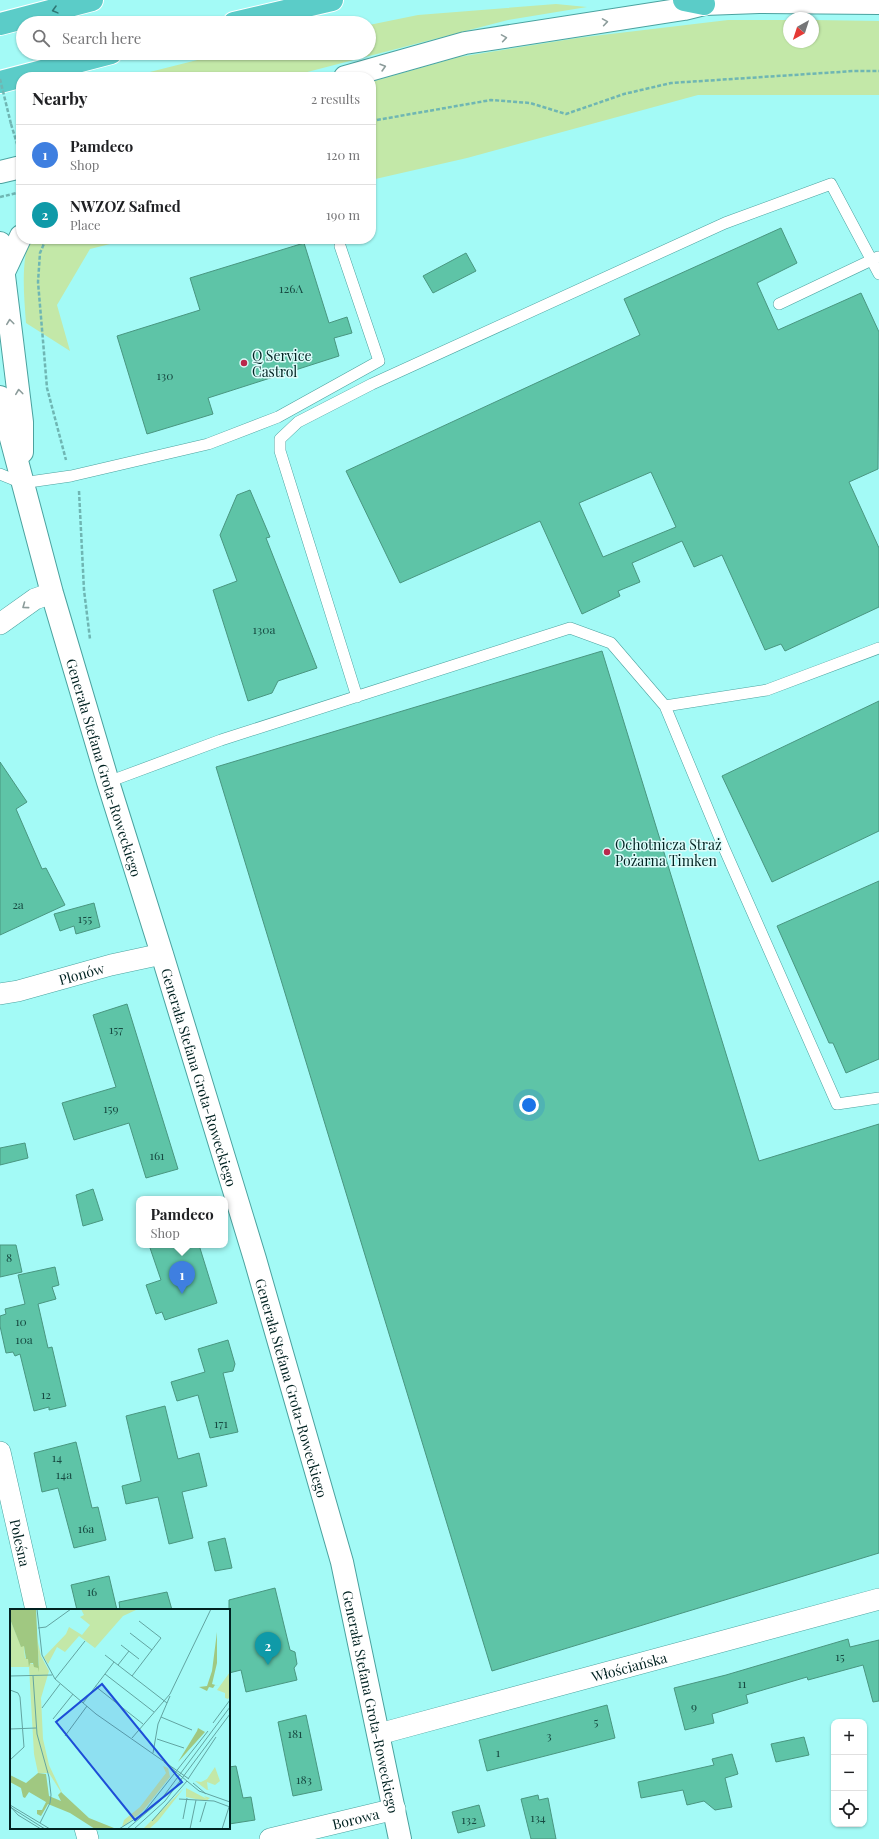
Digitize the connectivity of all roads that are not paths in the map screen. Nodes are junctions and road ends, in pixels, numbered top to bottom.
1 (92, 0) edge
2 (332, 0) edge
3 (694, 2) edge
4 (879, 3) edge
5 (31, 16) edge
6 (264, 16) edge
7 (16, 20) edge
8 (0, 24) edge
9 (82, 60) edge
10 (33, 72) edge
11 (363, 72) edge
12 (16, 76) edge
13 (0, 80) edge
14 (16, 162) edge
15 (0, 172) edge
16 (0, 243) edge
17 (17, 244) edge
18 (340, 246) dead end
19 (876, 258) edge
20 (4, 272) junction
21 (879, 274) edge
22 (779, 304) dead end
23 (0, 398) edge
24 (0, 474) edge
25 (22, 483) junction
26 (52, 592) junction
27 (0, 624) edge
28 (879, 648) edge
29 (357, 697) junction
30 (665, 706) junction
31 (108, 782) junction
32 (162, 954) junction
33 (0, 994) edge
34 (879, 1098) edge
35 (0, 1452) edge
36 (879, 1599) edge
37 (36, 1609) edge
38 (379, 1734) junction
39 (395, 1809) junction
40 (85, 1829) edge
41 (88, 1839) edge
42 (270, 1839) edge
43 (400, 1839) edge

1 -> 5 highway
2 - 6 highway
3 - 4 street
11 -> 3 street
7 -> 8 highway
9 - 10 highway
12 - 13 highway
14 - 15 street
16 - 20 street, Generała Stefana Grota-Roweckiego
17 - 20 street
18 - 25 lane
19 - 21 lane
19 - 22 lane
19 - 29 lane
25 -> 20 street, Generała Stefana Grota-Roweckiego
23 - 25 street, Generała Stefana Grota-Roweckiego
24 - 25 lane
25 - 26 street, Generała Stefana Grota-Roweckiego
26 -> 27 street
26 - 31 street, Generała Stefana Grota-Roweckiego
28 - 30 lane
29 - 30 lane
29 - 31 lane
30 - 34 lane
31 - 32 street, Generała Stefana Grota-Roweckiego
32 - 33 street, Plonów
32 - 38 street, Generała Stefana Grota-Roweckiego
35 - 37 street, Poleśna
36 - 38 street, Włościańska
38 - 39 street, Generała Stefana Grota-Roweckiego
39 - 42 street, Borowa
39 - 43 street, Generała Stefana Grota-Roweckiego
40 - 41 street

